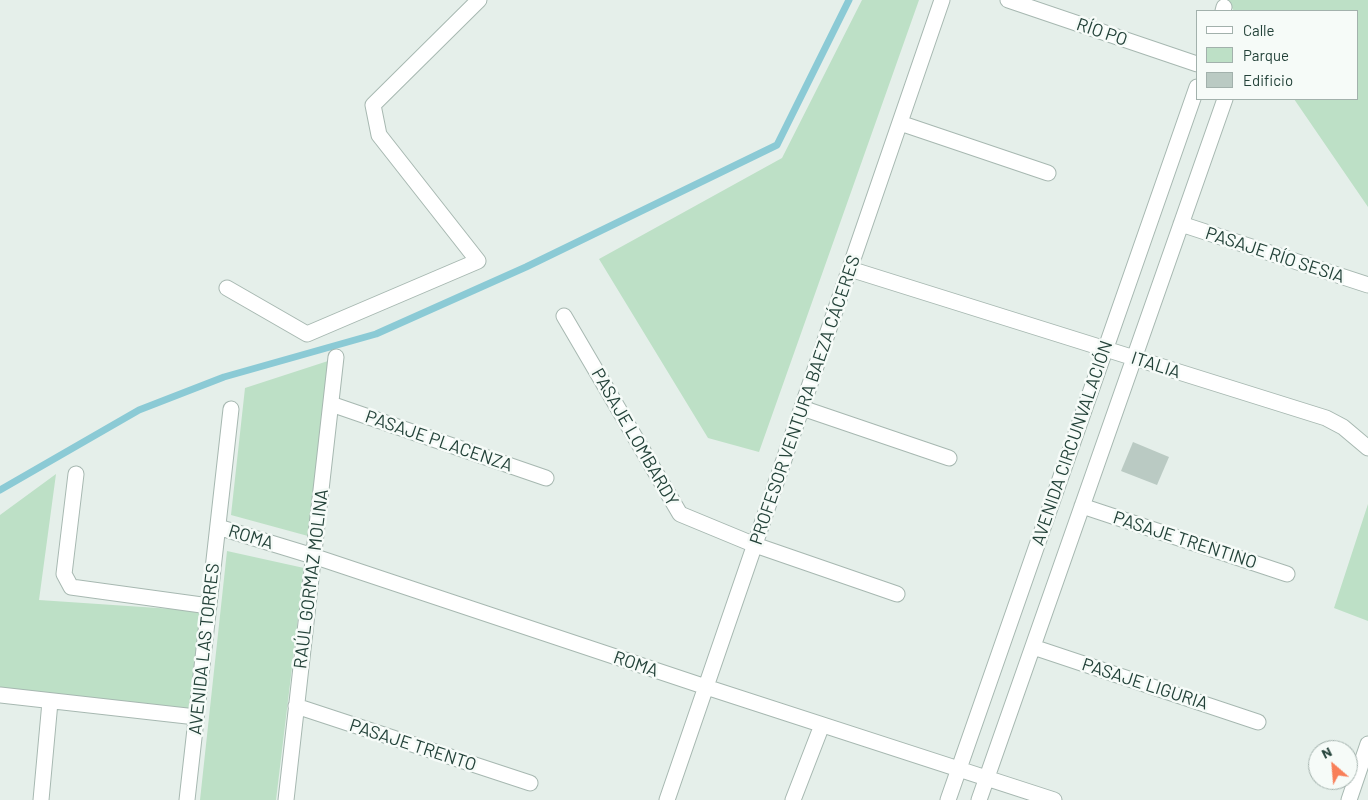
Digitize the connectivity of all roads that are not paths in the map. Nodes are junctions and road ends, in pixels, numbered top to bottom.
1 (479, 0) edge
2 (942, 0) edge
3 (1008, 0) edge
4 (1196, 64) edge
5 (1196, 90) edge
6 (1225, 100) edge
7 (900, 123) junction
8 (1048, 173) dead end
9 (1181, 224) junction
10 (850, 269) junction
11 (1368, 285) edge
12 (227, 288) dead end
13 (564, 316) dead end
14 (1106, 348) junction
15 (336, 357) dead end
16 (1134, 359) junction
17 (331, 404) junction
18 (802, 408) junction
19 (231, 409) dead end
20 (1368, 448) edge
21 (949, 458) dead end
22 (76, 474) dead end
23 (546, 478) dead end
24 (1082, 506) junction
25 (218, 526) junction
26 (755, 545) junction
27 (314, 556) junction
28 (1287, 574) dead end
29 (897, 594) dead end
30 (209, 606) junction
31 (1032, 647) junction
32 (706, 687) junction
33 (0, 695) edge
34 (50, 702) junction
35 (296, 706) junction
36 (196, 718) junction
37 (1258, 722) dead end
38 (822, 725) junction
39 (1368, 744) edge
40 (959, 768) junction
41 (987, 777) junction
42 (530, 783) dead end
43 (41, 800) edge
44 (187, 800) edge
45 (286, 800) edge
46 (667, 800) edge
47 (793, 800) edge
48 (948, 800) edge
49 (979, 800) edge
50 (1054, 800) edge
51 (1349, 800) edge

1 - 12 street
2 - 7 street, PROFESOR VENTURA BAEZA CÁCERES
3 - 4 street, RÍO PO
5 - 14 street, AVENIDA CIRCUNVALACIÓN
6 - 9 street, AVENIDA CIRCUNVALACIÓN
7 - 8 street
7 - 10 street, PROFESOR VENTURA BAEZA CÁCERES
9 - 11 street, PASAJE RÍO SESIA
9 - 16 street, AVENIDA CIRCUNVALACIÓN
10 - 14 street, ITALIA
10 - 18 street, PROFESOR VENTURA BAEZA CÁCERES
13 - 26 street, PASAJE LOMBARDY
14 - 16 street, ITALIA
14 - 40 street, AVENIDA CIRCUNVALACIÓN
15 - 17 street, RAÚL GORMAZ MOLINA
16 - 20 street, ITALIA
16 - 24 street, AVENIDA CIRCUNVALACIÓN
17 - 23 street, PASAJE PLACENZA
17 - 27 street, RAÚL GORMAZ MOLINA
18 - 21 street
18 - 26 street, PROFESOR VENTURA BAEZA CÁCERES
19 - 25 street, AVENIDA LAS TORRES
22 - 30 street
24 - 28 street, PASAJE TRENTINO
24 - 31 street, AVENIDA CIRCUNVALACIÓN
25 - 27 street, ROMA
25 - 30 street, AVENIDA LAS TORRES
26 - 29 street, PASAJE LOMBARDY
26 - 32 street, PROFESOR VENTURA BAEZA CÁCERES
27 - 32 street, ROMA
27 - 35 street, RAÚL GORMAZ MOLINA
30 - 36 street, AVENIDA LAS TORRES
31 - 37 street, PASAJE LIGURIA
31 - 41 street, AVENIDA CIRCUNVALACIÓN
32 - 38 street, ROMA
32 - 46 street, PROFESOR VENTURA BAEZA CÁCERES
33 - 34 street
34 - 36 street
34 - 43 street
35 - 42 street, PASAJE TRENTO
35 - 45 street, RAÚL GORMAZ MOLINA
36 - 44 street, AVENIDA LAS TORRES
38 - 40 street, ROMA
38 - 47 street
39 - 51 street
40 - 41 street, ROMA
40 - 48 street, AVENIDA CIRCUNVALACIÓN
41 - 49 street, AVENIDA CIRCUNVALACIÓN
41 - 50 street, ROMA

